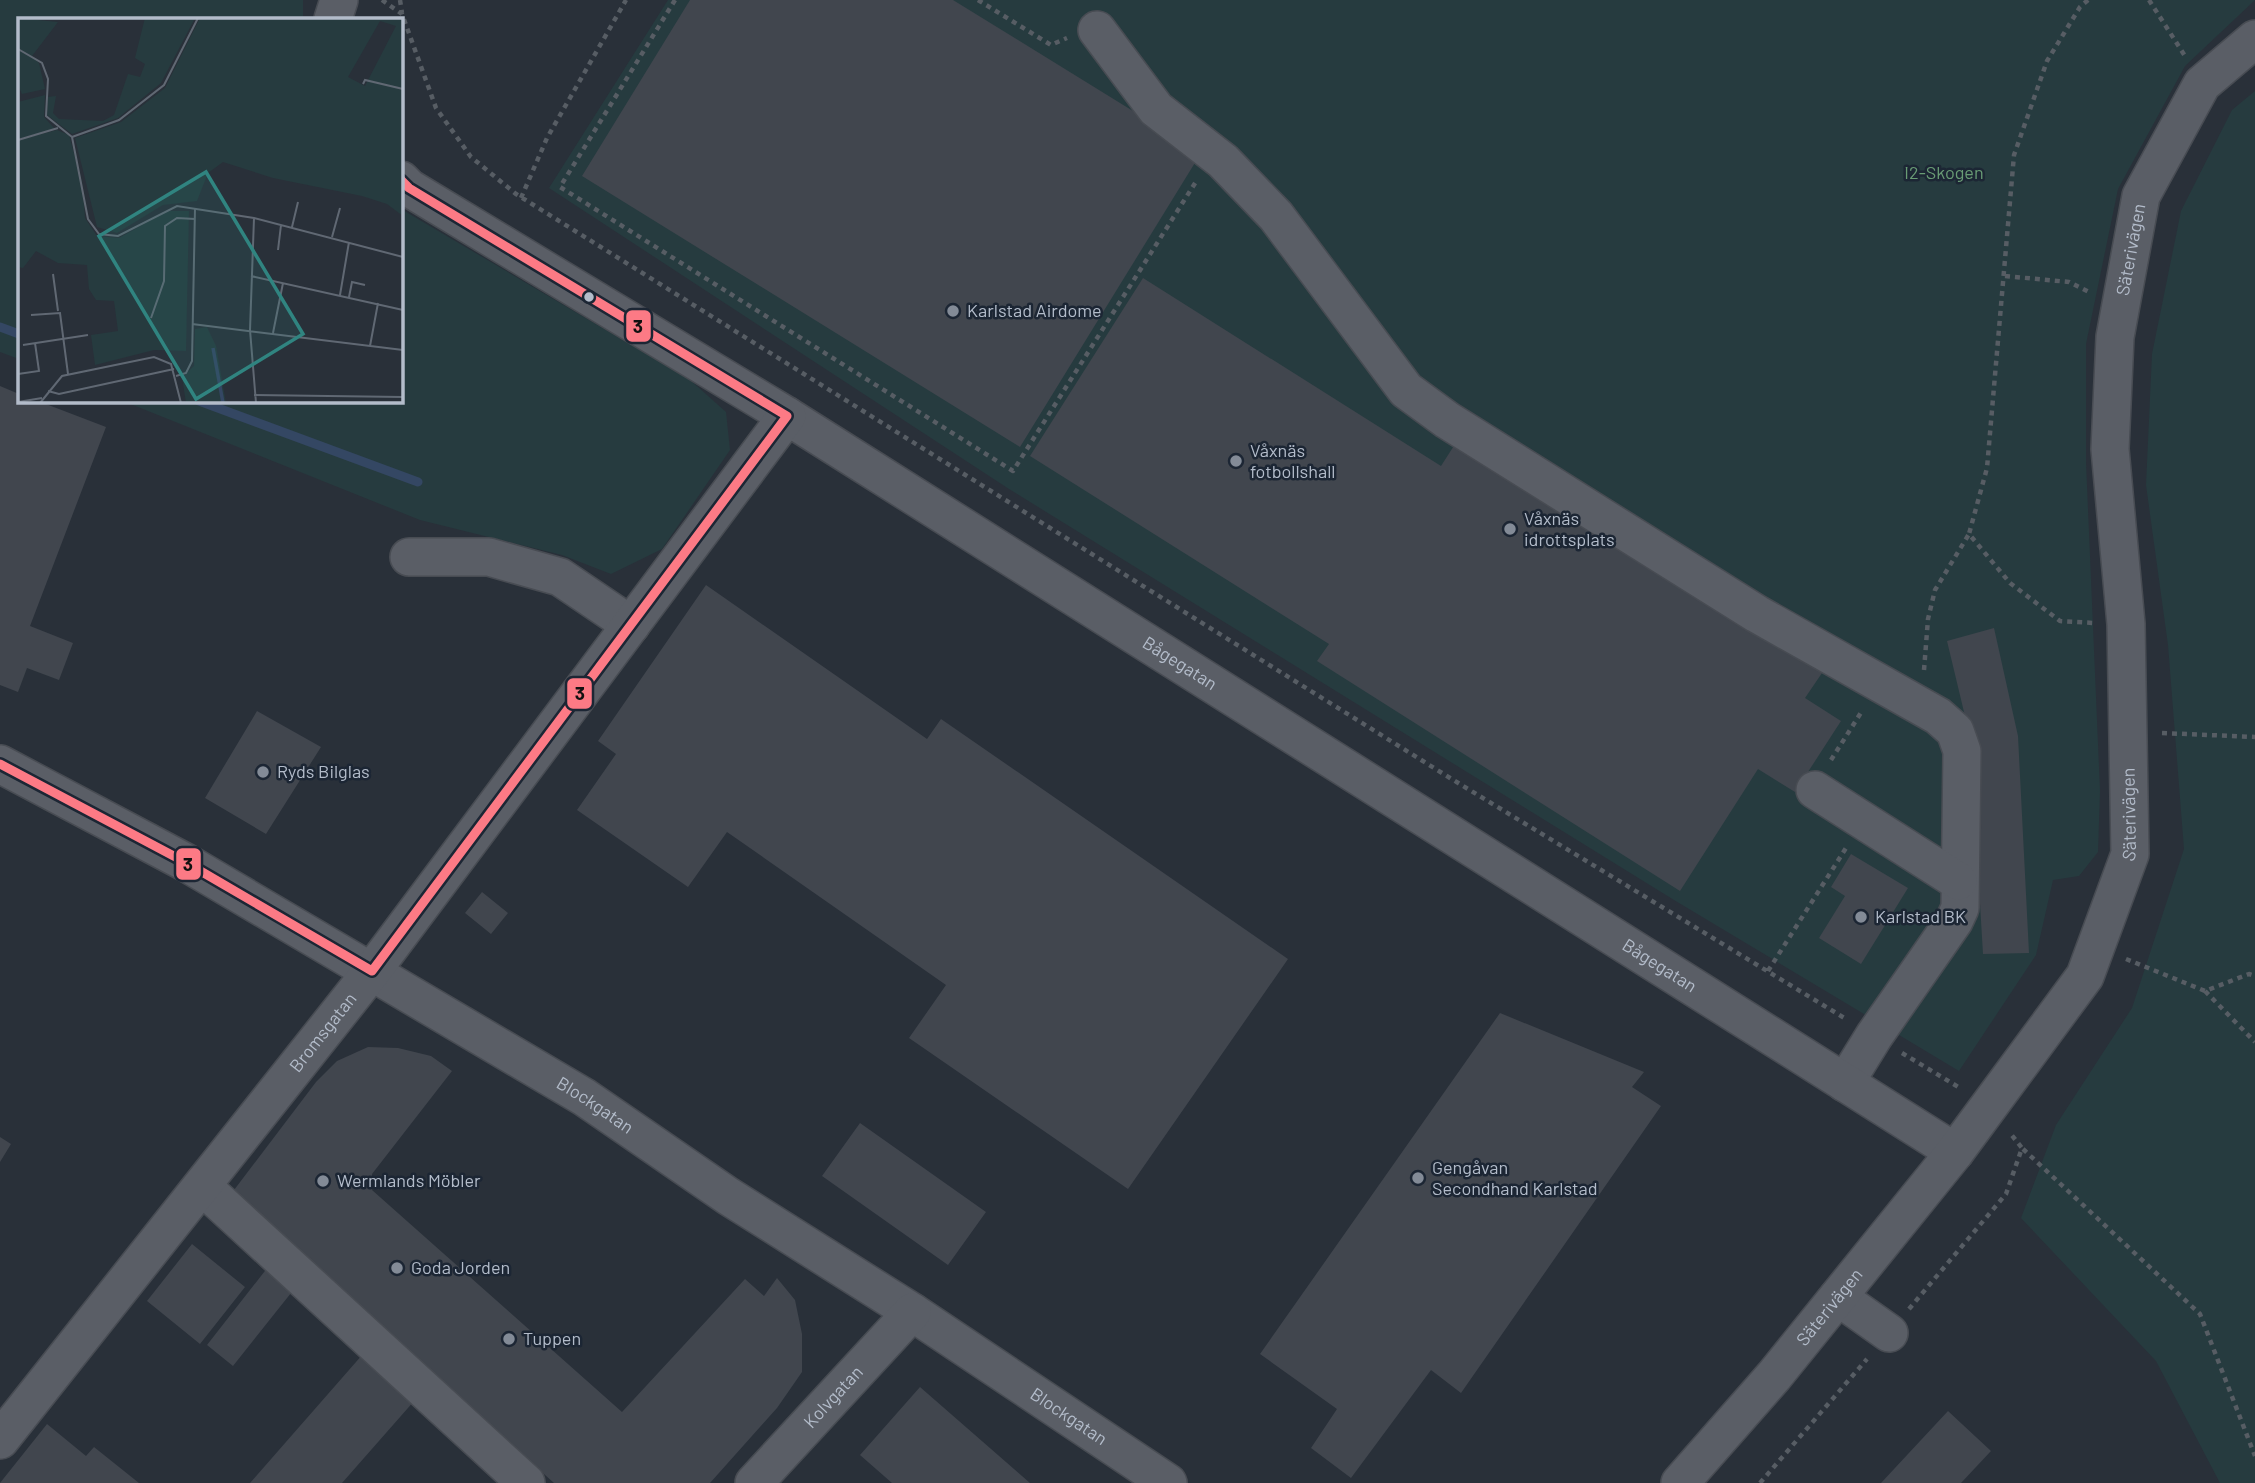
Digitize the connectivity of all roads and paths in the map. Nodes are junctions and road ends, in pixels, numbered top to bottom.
1 (339, 0) edge
2 (382, 0) edge
3 (400, 0) edge
4 (625, 0) edge
5 (675, 0) edge
6 (978, 0) edge
7 (2088, 0) edge
8 (2149, 0) edge
9 (402, 14) junction
10 (333, 18) edge
11 (1097, 30) joint
12 (2255, 38) edge
13 (2202, 84) junction
14 (1213, 153) junction
15 (402, 181) edge
16 (521, 198) junction
17 (2005, 276) junction
18 (2120, 307) junction
19 (787, 416) junction
20 (1969, 534) junction
21 (409, 557) dead end
22 (2126, 624) junction
23 (631, 625) junction
24 (1879, 684) junction
25 (1920, 706) junction
26 (2128, 735) junction
27 (2255, 737) edge
28 (0, 764) edge
29 (1815, 790) joint
30 (1863, 821) junction
31 (1958, 881) junction
32 (2096, 947) junction
33 (372, 971) junction
34 (1768, 971) junction
35 (2255, 976) edge
36 (2205, 991) junction
37 (1874, 1036) junction
38 (2255, 1042) edge
39 (1845, 1083) junction
40 (1991, 1107) junction
41 (2022, 1148) junction
42 (1955, 1152) junction
43 (202, 1187) junction
44 (1838, 1297) junction
45 (912, 1312) junction
46 (1889, 1333) junction
47 (0, 1440) edge
48 (2255, 1456) edge
49 (526, 1483) edge
50 (754, 1483) edge
51 (1168, 1483) edge
52 (1680, 1483) edge
53 (1760, 1483) edge

1 - 10 street
2 - 9 path
3 - 9 path
4 - 16 path
5 - 14 path
6 - 11 path
7 - 17 path
8 - 13 path
9 - 16 path
11 - 14 street
12 - 13 street, Säterivägen
13 - 18 street, Säterivägen
14 - 24 street
15 - 19 street, Bågegatan
16 - 34 path
17 - 18 path
17 - 20 path
18 - 22 street, Säterivägen
19 - 23 street, Bromsgatan
19 - 39 street, Bågegatan
20 - 22 path
20 - 25 path
21 - 23 street
22 - 26 street, Säterivägen
23 - 33 street, Bromsgatan
24 - 25 street
24 - 29 path
25 - 31 street
26 - 27 path
26 - 32 street, Säterivägen
28 - 33 street, Blockgatan
29 - 30 street
30 - 31 street
30 - 34 path
31 - 37 street
32 - 36 path
32 - 40 street, Säterivägen
33 - 43 street, Bromsgatan
33 - 45 street, Blockgatan
34 - 37 path
35 - 36 path
36 - 38 path
37 - 39 street
37 - 40 path
39 - 42 street, Bågegatan
40 - 41 path
40 - 42 street, Säterivägen
41 - 46 path
41 - 48 path
42 - 44 street, Säterivägen
43 - 47 street, Bromsgatan
43 - 49 street
44 - 46 street
44 - 52 street, Säterivägen
45 - 50 street, Kolvgatan
45 - 51 street, Blockgatan
46 - 53 path

